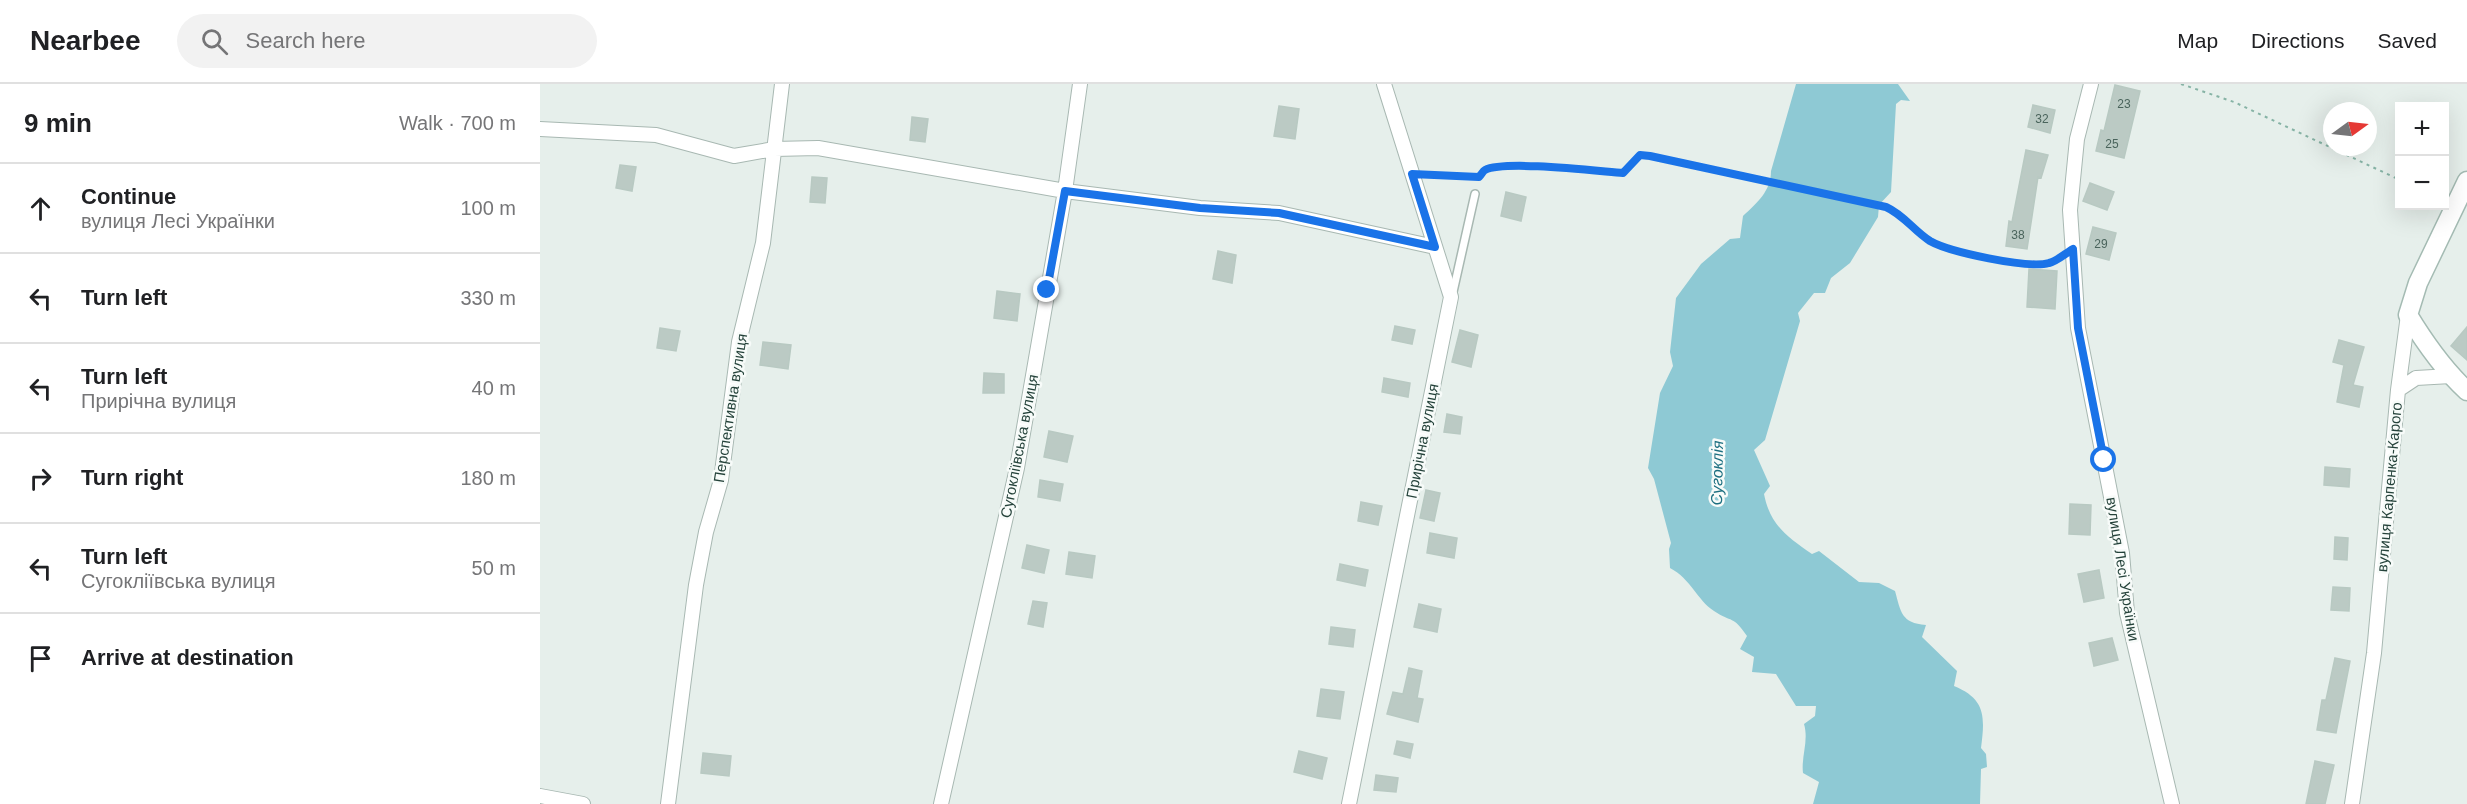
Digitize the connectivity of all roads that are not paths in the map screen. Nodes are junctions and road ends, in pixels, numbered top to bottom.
1 (782, 84) edge
2 (1080, 84) edge
3 (1384, 84) edge
4 (2091, 84) edge
5 (540, 129) edge
6 (774, 149) junction
7 (2467, 181) edge
8 (1065, 191) junction
9 (1475, 194) dead end
10 (1435, 247) junction
11 (1451, 297) junction
12 (2408, 315) junction
13 (2451, 376) junction
14 (2398, 390) junction
15 (2467, 391) edge
16 (540, 796) edge
17 (583, 804) edge
18 (668, 804) edge
19 (941, 804) edge
20 (1349, 804) edge
21 (2172, 804) edge
22 (2352, 804) edge

1 - 6 street, Перспективна вулиця
2 - 8 street, Сугокліївська вулиця
3 - 10 street, Прирічна вулиця
4 - 21 street, вулиця Лесі Українки
5 - 6 street
6 - 8 street
6 - 18 street, Перспективна вулиця
7 - 12 street, вулиця Карпенка-Карого
8 - 10 street
8 - 19 street, Сугокліївська вулиця
9 - 11 lane
10 - 11 street, Прирічна вулиця
11 - 20 street, Прирічна вулиця
12 - 13 street
12 - 14 street, вулиця Карпенка-Карого
13 - 14 street
13 - 15 street
14 - 22 street, вулиця Карпенка-Карого
16 - 17 street

